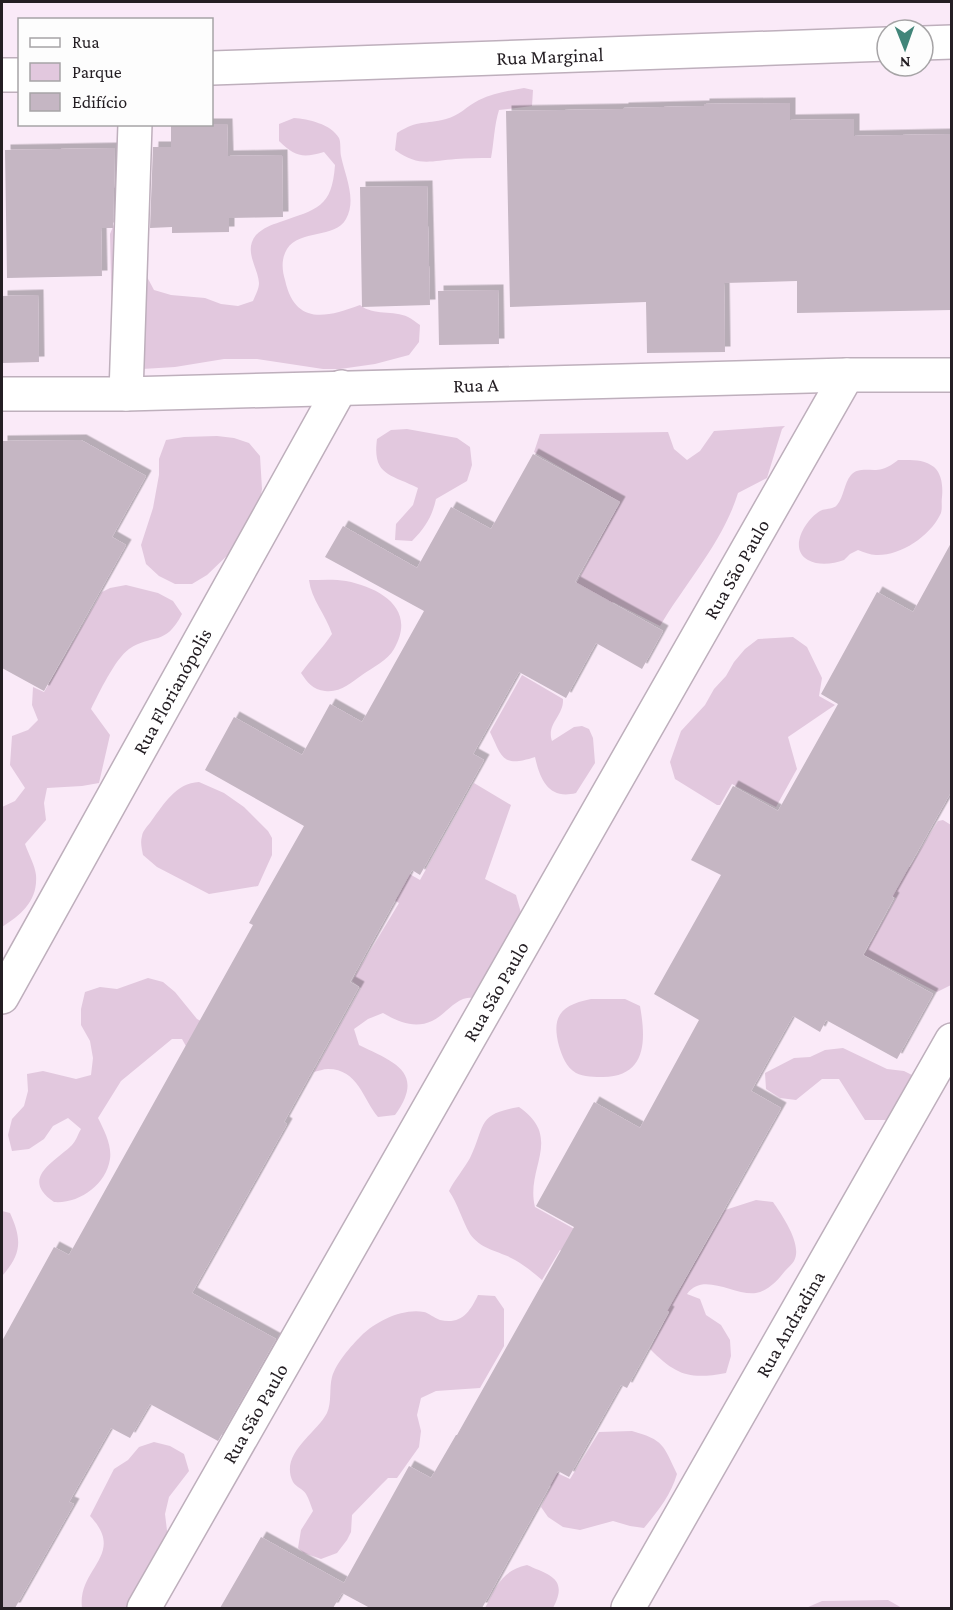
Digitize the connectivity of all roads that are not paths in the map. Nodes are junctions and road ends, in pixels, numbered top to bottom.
1 (951, 42) edge
2 (935, 43) edge
3 (875, 44) edge
4 (213, 68) edge
5 (2, 75) edge
6 (18, 75) edge
7 (135, 126) edge
8 (848, 375) junction
9 (951, 375) edge
10 (341, 387) junction
11 (2, 394) edge
12 (126, 394) junction
13 (2, 997) edge
14 (951, 1040) edge
15 (144, 1608) edge
16 (628, 1608) edge

1 - 2 street
3 - 4 street, Rua Marginal
5 - 6 street
7 - 12 street
8 - 9 street, Rua A
8 - 10 street, Rua A
8 - 15 street, Rua São Paulo
10 - 12 street, Rua A
10 - 13 street, Rua Florianópolis
11 - 12 street, Rua A
14 - 16 street, Rua Andradina

